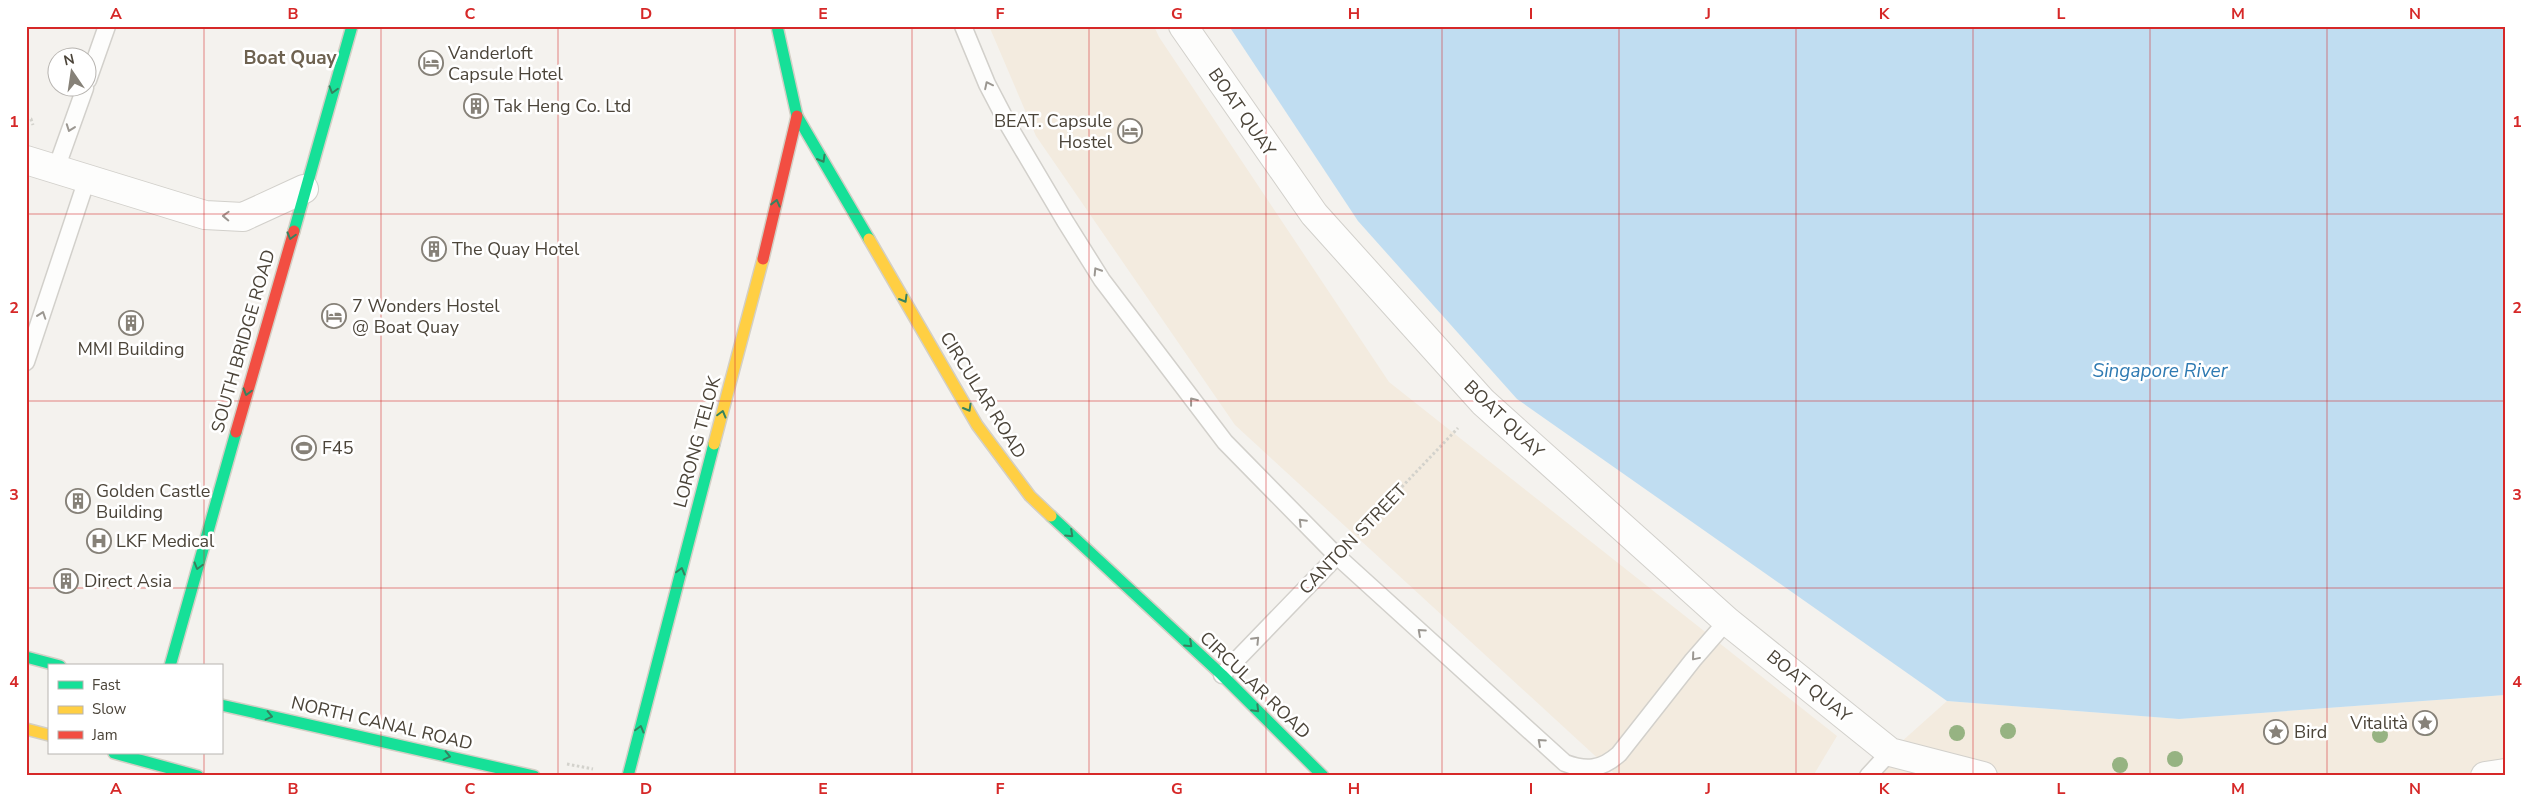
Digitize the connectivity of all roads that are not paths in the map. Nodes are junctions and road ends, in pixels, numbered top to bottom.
1 (107, 26) edge
2 (352, 26) edge
3 (777, 26) edge
4 (963, 26) edge
5 (1183, 26) edge
6 (98, 52) edge
7 (81, 98) edge
8 (797, 116) junction
9 (26, 160) edge
10 (56, 169) junction
11 (87, 179) junction
12 (304, 189) junction
13 (26, 362) edge
14 (1336, 556) junction
15 (1727, 621) junction
16 (26, 657) edge
17 (52, 664) edge
18 (171, 664) edge
19 (1222, 675) junction
20 (222, 705) edge
21 (26, 729) edge
22 (48, 736) edge
23 (1890, 752) junction
24 (117, 754) edge
25 (141, 761) edge
26 (2505, 773) edge
27 (198, 776) edge
28 (534, 776) edge
29 (628, 776) edge
30 (1323, 776) edge
31 (1868, 776) edge
32 (1983, 776) edge
33 (2485, 776) edge

1 - 6 lane
2 -> 12 street, SOUTH BRIDGE ROAD
3 - 8 street, CIRCULAR ROAD
14 -> 4 lane
5 - 15 street, BOAT QUAY
7 -> 10 lane
8 -> 19 street, CIRCULAR ROAD
29 -> 8 street, LORONG TELOK
9 - 10 street
10 - 11 street
12 -> 11 street
13 -> 11 lane
12 -> 18 street, SOUTH BRIDGE ROAD
15 -> 14 lane
19 -> 14 lane, CANTON STREET
15 - 23 street, BOAT QUAY
16 - 17 street
19 -> 30 street, CIRCULAR ROAD
20 -> 28 street, NORTH CANAL ROAD
21 - 22 street
23 - 31 lane
23 - 32 street
24 - 25 street
25 - 27 street
26 - 33 street

